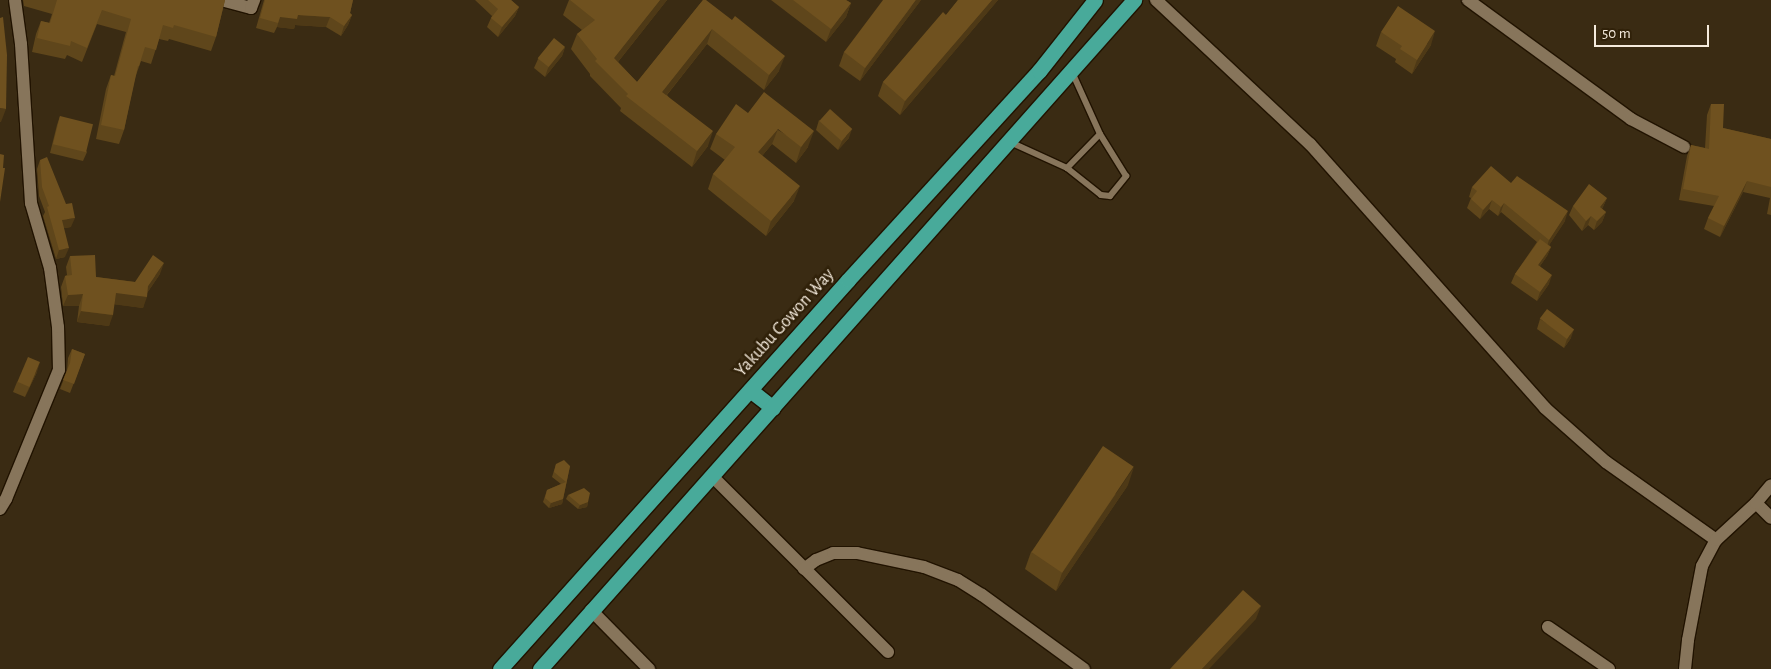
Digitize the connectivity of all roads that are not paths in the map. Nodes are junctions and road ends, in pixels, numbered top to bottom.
1 (15, 0) edge
2 (221, 0) edge
3 (254, 0) edge
4 (1096, 0) edge
5 (1134, 0) edge
6 (1156, 0) edge
7 (1468, 0) edge
8 (1072, 72) junction
9 (1100, 134) junction
10 (1010, 142) junction
11 (1684, 147) dead end
12 (1067, 168) junction
13 (750, 390) junction
14 (773, 408) junction
15 (712, 476) junction
16 (1771, 485) edge
17 (1756, 503) junction
18 (0, 509) edge
19 (1771, 518) edge
20 (1716, 540) junction
21 (804, 569) junction
22 (592, 610) junction
23 (1548, 627) dead end
24 (888, 652) dead end
25 (500, 669) edge
26 (540, 669) edge
27 (649, 669) edge
28 (1084, 669) edge
29 (1609, 669) edge
30 (1686, 669) edge

1 - 18 street
2 - 3 street
4 - 13 highway, Yakubu Gowon Way
5 - 8 highway
6 - 20 street
7 - 11 street
8 - 9 lane
8 - 10 highway
9 - 12 lane
9 - 12 lane
10 - 12 lane
10 - 14 highway
13 - 14 highway
13 - 25 highway, Yakubu Gowon Way
14 - 15 highway
15 - 21 street
15 - 22 highway
16 - 17 street
17 - 19 street
17 - 20 street
20 - 30 street
21 - 24 street
21 - 28 street
22 - 26 highway
22 - 27 street
23 - 29 street

